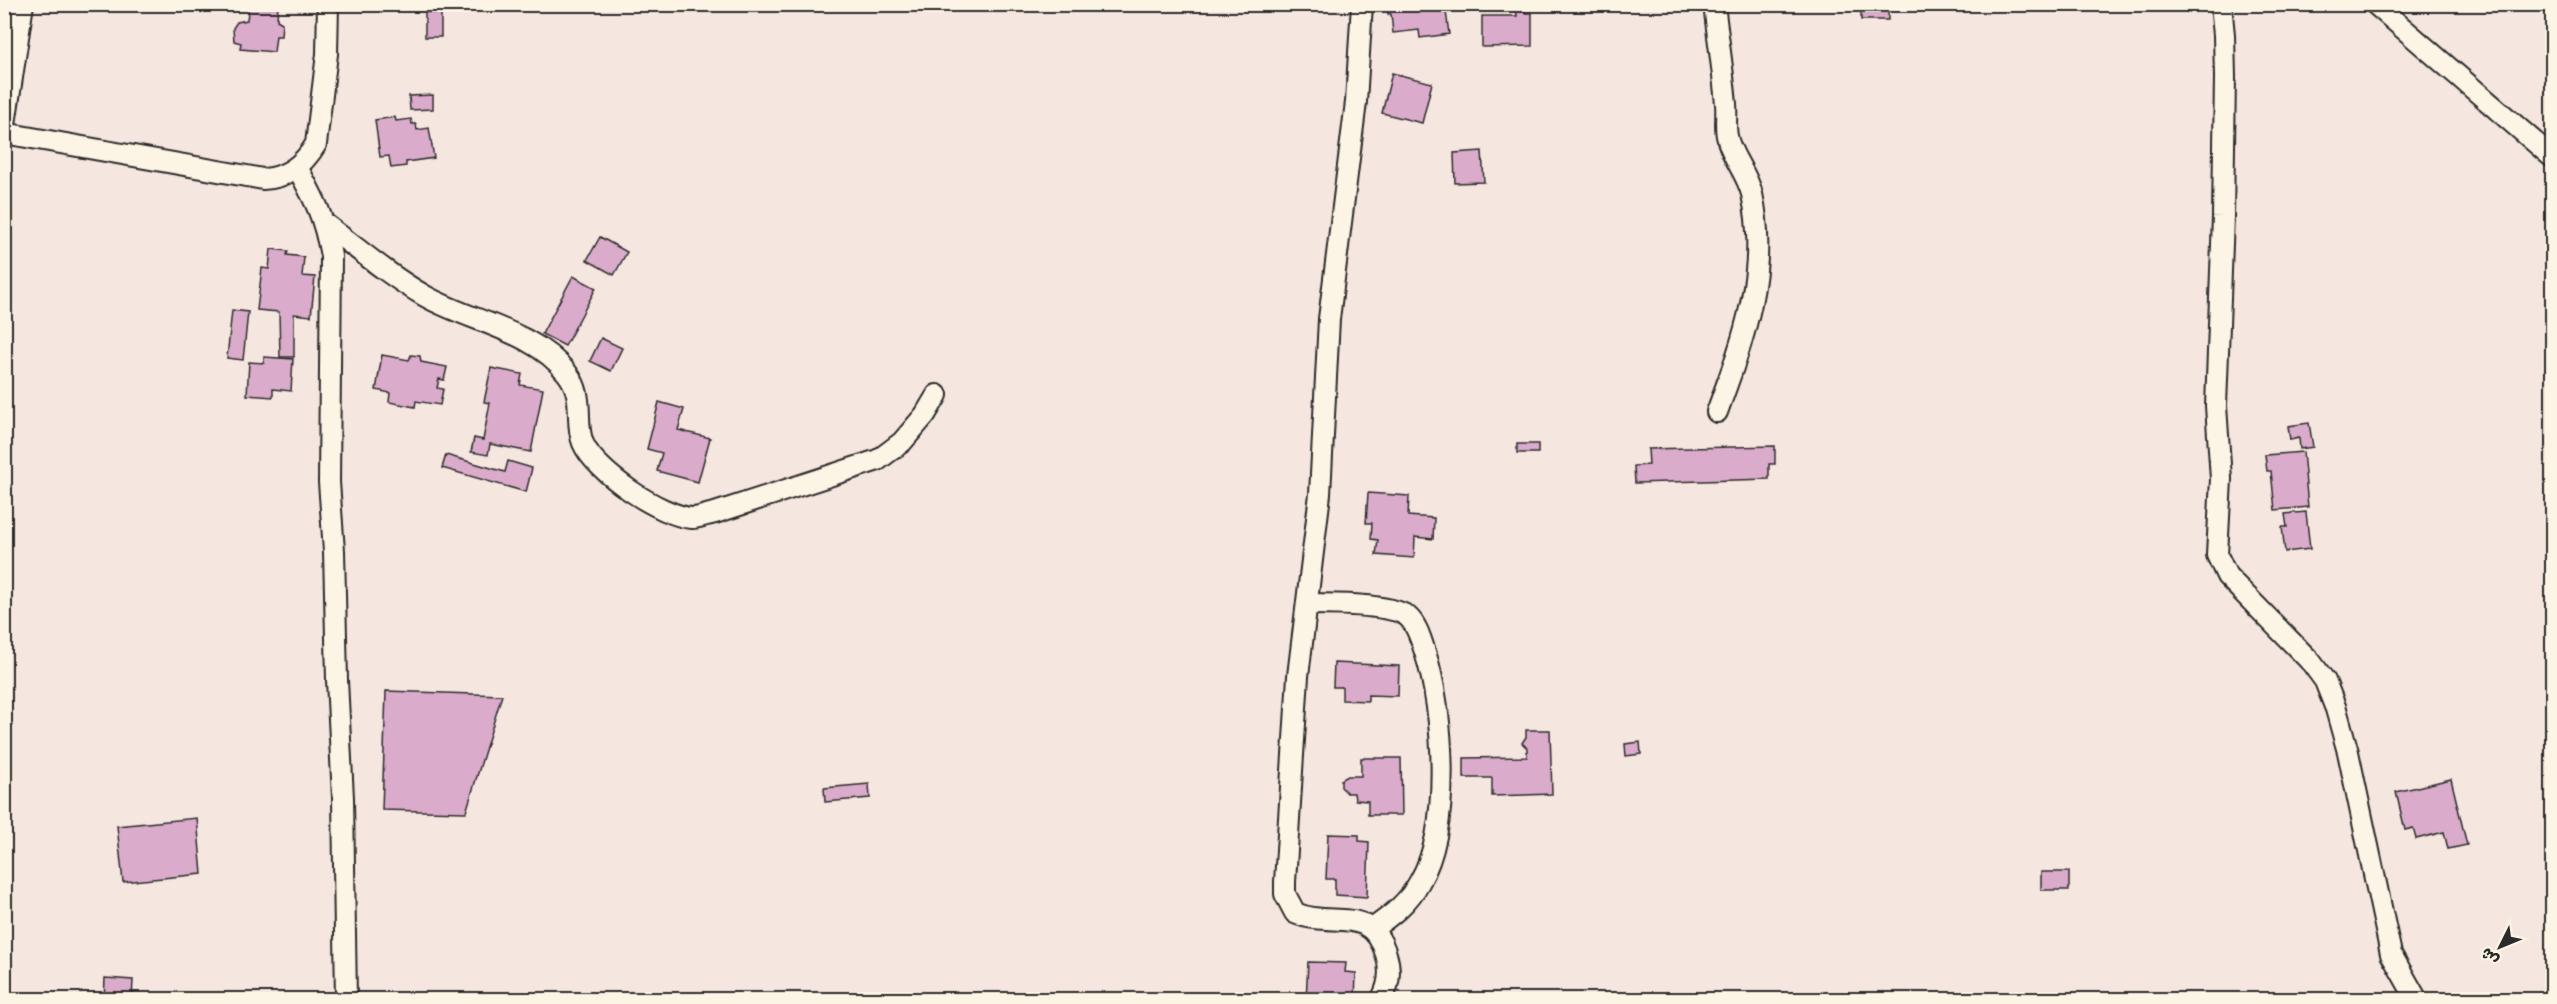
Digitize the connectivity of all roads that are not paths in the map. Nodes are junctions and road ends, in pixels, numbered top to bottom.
1 (23, 4) edge
2 (328, 4) edge
3 (1362, 4) edge
4 (1714, 4) edge
5 (2221, 4) edge
6 (2375, 4) edge
7 (4, 132) edge
8 (2553, 157) edge
9 (297, 167) junction
10 (325, 224) junction
11 (937, 395) dead end
12 (1716, 411) dead end
13 (1308, 604) junction
14 (1372, 929) junction
15 (346, 999) edge
16 (1382, 999) edge
17 (2417, 999) edge

1 - 7 street
2 - 9 street
3 - 13 street
4 - 12 street
5 - 17 street
6 - 8 street
7 - 9 street
9 - 10 street
10 - 11 street
10 - 15 street
13 - 14 street
13 - 14 street
14 - 16 street

